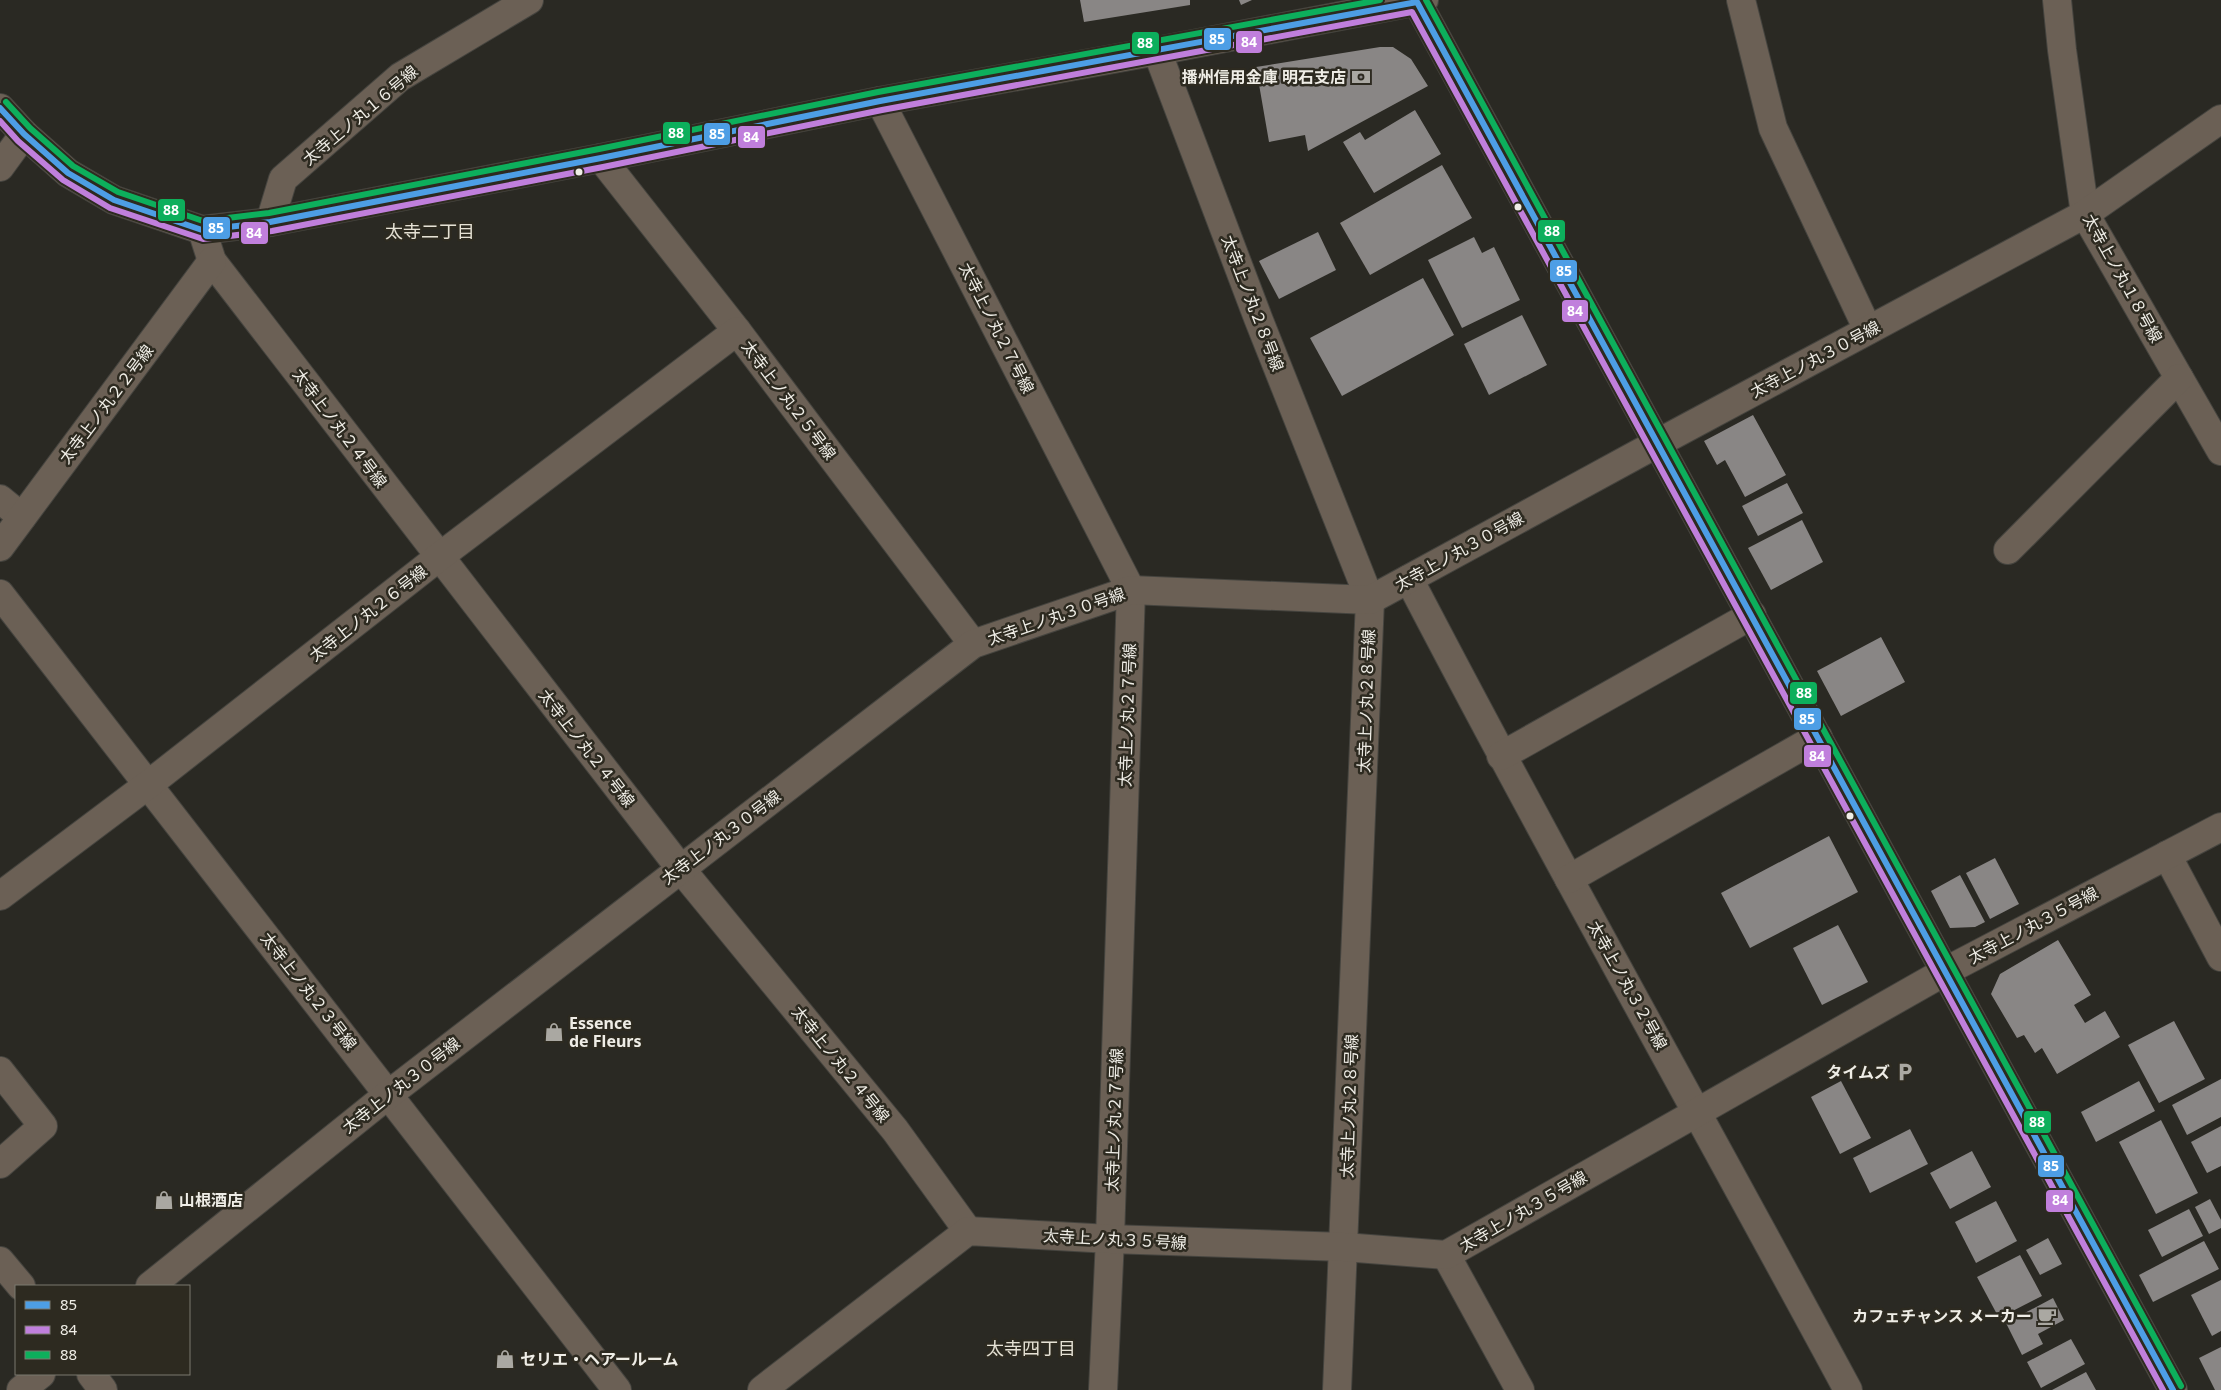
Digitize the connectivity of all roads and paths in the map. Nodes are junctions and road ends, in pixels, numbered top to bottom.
1 (529, 0) edge
2 (1742, 0) edge
3 (2057, 0) edge
4 (1419, 1) edge
5 (1157, 51) junction
6 (880, 101) junction
7 (0, 108) edge
8 (2221, 119) edge
9 (24, 134) junction
10 (601, 158) junction
11 (0, 167) edge
12 (2086, 214) junction
13 (270, 222) junction
14 (202, 230) junction
15 (212, 261) junction
16 (1868, 330) junction
17 (737, 331) junction
18 (2179, 378) junction
19 (2212, 418) edge
20 (1658, 443) junction
21 (2221, 451) edge
22 (0, 499) edge
23 (22, 517) junction
24 (0, 547) edge
25 (2008, 550) dead end
26 (439, 557) junction
27 (1409, 578) junction
28 (1131, 590) junction
29 (0, 594) edge
30 (1370, 600) junction
31 (1752, 615) junction
32 (974, 644) junction
33 (1818, 737) junction
34 (1501, 756) junction
35 (149, 784) junction
36 (2221, 826) edge
37 (2167, 855) junction
38 (680, 868) junction
39 (1569, 879) junction
40 (0, 896) edge
41 (2221, 957) edge
42 (1946, 971) junction
43 (0, 1071) edge
44 (389, 1094) junction
45 (1698, 1112) junction
46 (0, 1164) edge
47 (968, 1231) junction
48 (1110, 1239) junction
49 (1344, 1247) junction
50 (1446, 1255) junction
51 (0, 1261) edge
52 (20, 1285) edge
53 (151, 1285) edge
54 (40, 1375) edge
55 (92, 1375) edge
56 (20, 1390) edge
57 (103, 1390) edge
58 (617, 1390) edge
59 (762, 1390) edge
60 (1103, 1390) edge
61 (1337, 1390) edge
62 (1520, 1390) edge
63 (1848, 1390) edge
64 (2173, 1390) edge

1 - 13 street, 太寺上ノ丸１６号線
2 - 16 street
3 - 12 street, 太寺上ノ丸１８号線
4 - 5 street
4 - 20 street
5 - 6 street
5 - 30 street, 太寺上ノ丸２８号線
6 - 10 street
6 - 28 street, 太寺上ノ丸２７号線
7 - 9 street
8 - 12 street, 太寺上ノ丸３０号線
9 - 11 street
9 - 14 street
10 - 13 street
10 - 17 street, 太寺上ノ丸２５号線
12 - 16 street, 太寺上ノ丸３０号線
12 - 18 street, 太寺上ノ丸１８号線
13 - 14 street
14 - 15 street, 太寺上ノ丸２４号線
15 - 23 street, 太寺上ノ丸２２号線
15 - 26 street, 太寺上ノ丸２４号線
16 - 20 street, 太寺上ノ丸３０号線
17 - 26 street, 太寺上ノ丸２６号線
17 - 32 street, 太寺上ノ丸２５号線
18 - 19 street, 太寺上ノ丸１８号線
18 - 25 street
19 - 21 street, 太寺上ノ丸１８号線
20 - 27 street, 太寺上ノ丸３０号線
20 - 31 street
22 - 23 street
23 - 24 street, 太寺上ノ丸２２号線
26 - 35 street, 太寺上ノ丸２６号線
26 - 38 street, 太寺上ノ丸２４号線
27 - 30 street, 太寺上ノ丸３０号線
27 - 34 street, 太寺上ノ丸３２号線
28 - 30 street, 太寺上ノ丸３０号線
28 - 32 street, 太寺上ノ丸３０号線
28 - 48 street, 太寺上ノ丸２７号線
29 - 35 street, 太寺上ノ丸２３号線
30 - 49 street, 太寺上ノ丸２８号線
31 - 33 street
31 - 34 street
32 - 38 street, 太寺上ノ丸３０号線
33 - 39 street
33 - 42 street
34 - 39 street, 太寺上ノ丸３２号線
35 - 40 street, 太寺上ノ丸２６号線
35 - 44 street, 太寺上ノ丸２３号線
36 - 37 street, 太寺上ノ丸３５号線
37 - 41 street
37 - 42 street, 太寺上ノ丸３５号線
38 - 44 street, 太寺上ノ丸３０号線
38 - 47 street, 太寺上ノ丸２４号線
39 - 45 street, 太寺上ノ丸３２号線
42 - 45 street, 太寺上ノ丸３５号線
42 - 64 street
43 - 46 street
44 - 53 street, 太寺上ノ丸３０号線
44 - 58 street, 太寺上ノ丸２３号線
45 - 50 street, 太寺上ノ丸３５号線
45 - 63 street, 太寺上ノ丸３２号線
47 - 48 street, 太寺上ノ丸３５号線
47 - 59 street
48 - 49 street, 太寺上ノ丸３５号線
48 - 60 street, 太寺上ノ丸２７号線
49 - 50 street, 太寺上ノ丸３５号線
49 - 61 street, 太寺上ノ丸２８号線
50 - 62 street
51 - 52 street
54 - 56 street
55 - 57 street

